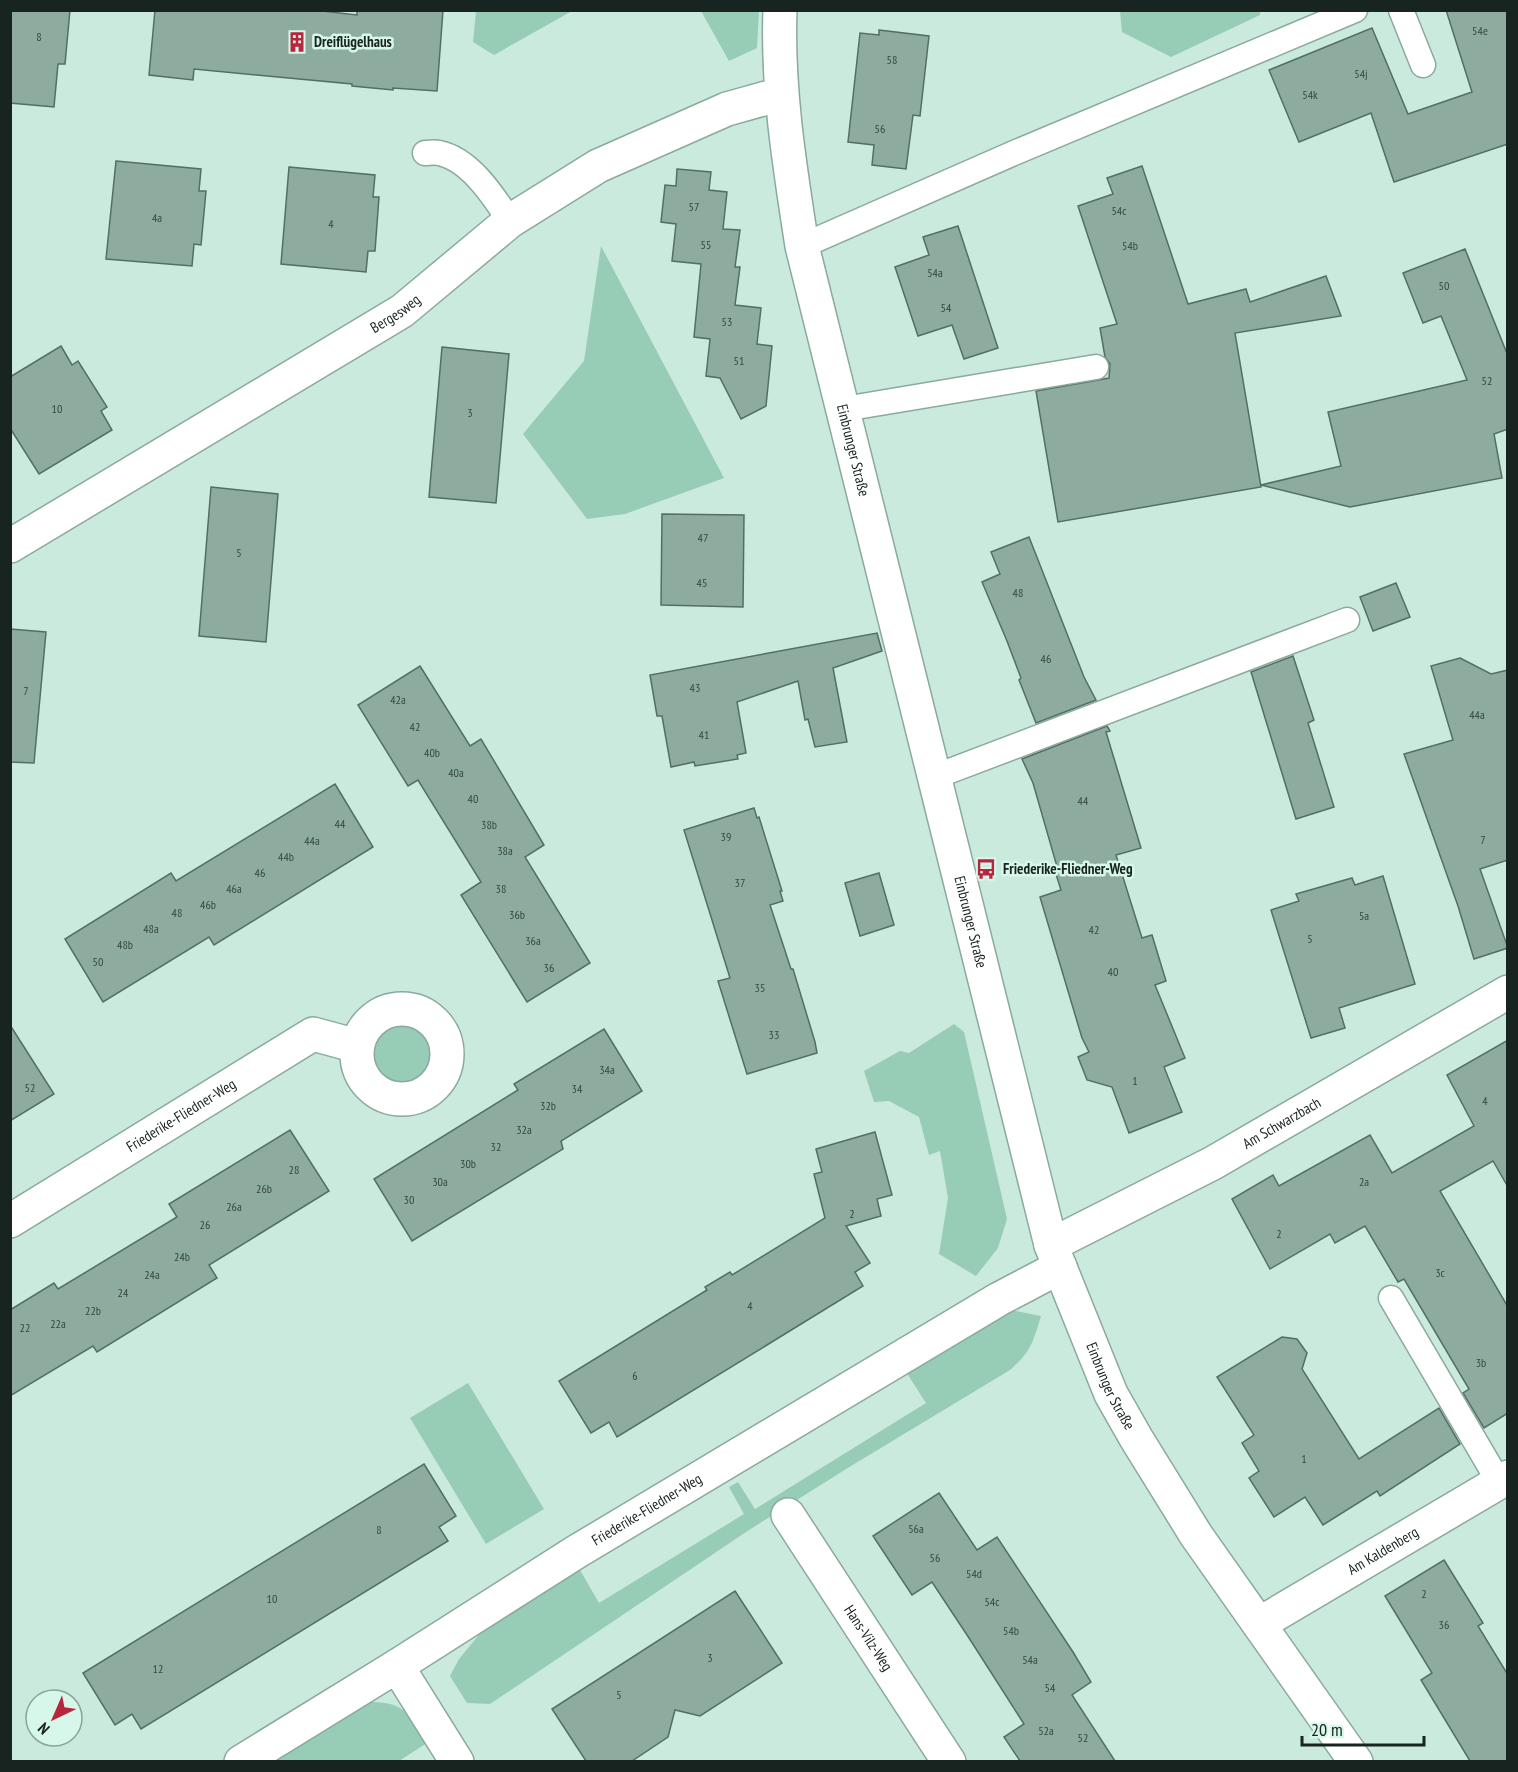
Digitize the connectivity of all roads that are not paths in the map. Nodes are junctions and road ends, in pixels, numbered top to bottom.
1 (780, 10) edge
2 (1354, 10) edge
3 (1401, 10) edge
4 (1423, 65) dead end
5 (782, 93) junction
6 (425, 153) dead end
7 (510, 221) junction
8 (802, 246) junction
9 (1096, 367) dead end
10 (844, 409) junction
11 (10, 546) edge
12 (1347, 620) dead end
13 (934, 777) junction
14 (1508, 992) edge
15 (357, 1046) dead end
16 (10, 1221) edge
17 (1055, 1256) junction
18 (1391, 1298) dead end
19 (1505, 1479) edge
20 (788, 1515) dead end
21 (1259, 1624) junction
22 (397, 1666) junction
23 (241, 1761) edge
24 (457, 1761) edge
25 (950, 1761) edge
26 (1356, 1761) edge

1 - 5 street, Einbrunger Straße
2 - 8 lane
3 - 4 lane
5 - 7 street, Bergesweg
5 - 8 street, Einbrunger Straße
6 - 7 lane
7 - 11 street, Bergesweg
8 - 10 street, Einbrunger Straße
9 - 10 lane
10 - 13 street, Einbrunger Straße
12 - 13 lane
13 - 17 street, Einbrunger Straße
14 - 17 street, Am Schwarzbach
15 - 16 street, Friederike-Fliedner-Weg
17 - 21 street, Einbrunger Straße
17 - 22 street, Friederike-Fliedner-Weg
18 - 19 lane
19 - 21 street, Am Kaldenberg
20 - 25 street, Hans-Vilz-Weg
21 - 26 street, Einbrunger Straße
22 - 23 street, Friederike-Fliedner-Weg
22 - 24 street

